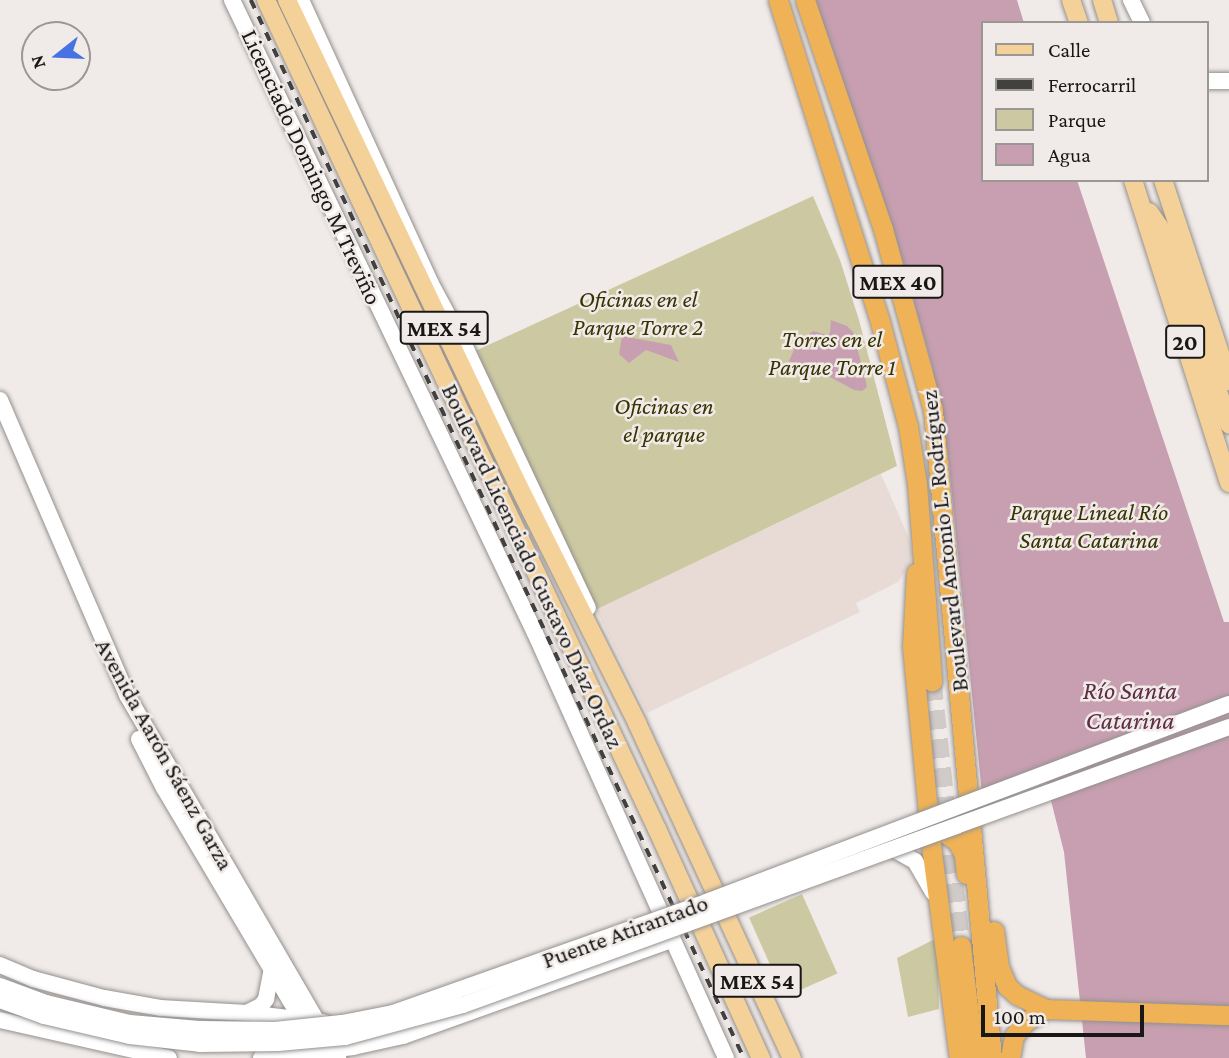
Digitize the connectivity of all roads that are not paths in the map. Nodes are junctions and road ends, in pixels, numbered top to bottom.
1 (232, 0) edge
2 (266, 0) edge
3 (287, 0) edge
4 (301, 0) edge
5 (778, 0) edge
6 (805, 0) edge
7 (1071, 0) edge
8 (1102, 0) edge
9 (1131, 0) edge
10 (1078, 21) edge
11 (1108, 21) edge
12 (1141, 21) edge
13 (1208, 81) edge
14 (1229, 81) edge
15 (1134, 182) edge
16 (1164, 182) edge
17 (1141, 202) junction
18 (1229, 381) edge
19 (0, 400) edge
20 (1229, 424) edge
21 (0, 427) edge
22 (1229, 483) edge
23 (922, 531) junction
24 (950, 573) junction
25 (557, 615) junction
26 (602, 654) junction
27 (932, 681) tunnel mouth
28 (1229, 704) edge
29 (1229, 727) edge
30 (926, 797) junction
31 (957, 800) junction
32 (929, 827) junction
33 (884, 844) junction
34 (976, 860) junction
35 (939, 904) junction
36 (721, 905) junction
37 (696, 914) junction
38 (670, 922) junction
39 (671, 940) junction
40 (961, 946) tunnel mouth
41 (0, 965) edge
42 (272, 968) junction
43 (0, 986) edge
44 (0, 1000) edge
45 (160, 1008) junction
46 (1047, 1009) junction
47 (247, 1013) junction
48 (1229, 1015) edge
49 (308, 1019) junction
50 (0, 1020) edge
51 (989, 1020) junction
52 (335, 1053) edge
53 (163, 1057) edge
54 (261, 1058) edge
55 (726, 1058) edge
56 (761, 1058) edge
57 (792, 1058) edge
58 (959, 1058) edge
59 (974, 1058) edge
60 (992, 1058) edge
61 (1010, 1058) edge

1 - 38 main road, Licenciado Domingo M Treviño
2 - 25 main road, Boulevard Licenciado Gustavo Díaz Ordaz / MEX 54
3 - 26 main road, Boulevard Licenciado Gustavo Díaz Ordaz / MEX 54
4 - 26 main road, Boulevard Licenciado Gustavo Díaz Ordaz
5 - 23 highway, Boulevard Antonio L. Rodríguez / MEX 40
6 - 24 highway, Boulevard Antonio L. Rodríguez / MEX 40
7 - 10 main road
8 - 11 main road
9 - 12 main road
13 - 14 main road
15 - 17 main road, 20
16 - 18 main road, 20
17 - 20 main road
17 - 22 main road, 20
19 - 49 main road, Avenida Aarón Sáenz Garza
21 - 42 main road, Avenida Aarón Sáenz Garza
23 - 27 highway, Boulevard Antonio L. Rodríguez / MEX 40
23 - 30 highway
24 - 31 highway
24 - 34 highway, Boulevard Antonio L. Rodríguez / MEX 40
25 - 26 main road
25 - 37 main road, Boulevard Licenciado Gustavo Díaz Ordaz / MEX 54
26 - 36 main road, Boulevard Licenciado Gustavo Díaz Ordaz / MEX 54
28 - 43 main road, Puente Atirantado, bridge
29 - 44 main road, Puente Atirantado, bridge
30 - 31 highway
30 - 32 highway
31 - 32 highway
32 - 33 main road
32 - 35 highway
32 - 51 highway
33 - 35 main road
33 - 36 main road
34 - 46 highway
34 - 51 highway, Boulevard Antonio L. Rodríguez / MEX 40
35 - 58 highway
36 - 37 main road
36 - 57 main road, Boulevard Licenciado Gustavo Díaz Ordaz / MEX 54
37 - 38 main road
37 - 56 main road, Boulevard Licenciado Gustavo Díaz Ordaz / MEX 54
38 - 39 main road
38 - 49 main road
39 - 52 main road
39 - 55 main road
40 - 59 highway
41 - 45 main road
42 - 47 main road
42 - 49 main road, Avenida Aarón Sáenz Garza
45 - 47 main road
45 - 53 main road
46 - 48 highway
46 - 61 highway
47 - 49 main road
49 - 52 main road, Avenida Aarón Sáenz Garza
50 - 53 main road
51 - 60 highway, Boulevard Antonio L. Rodríguez / MEX 40
52 - 54 main road

